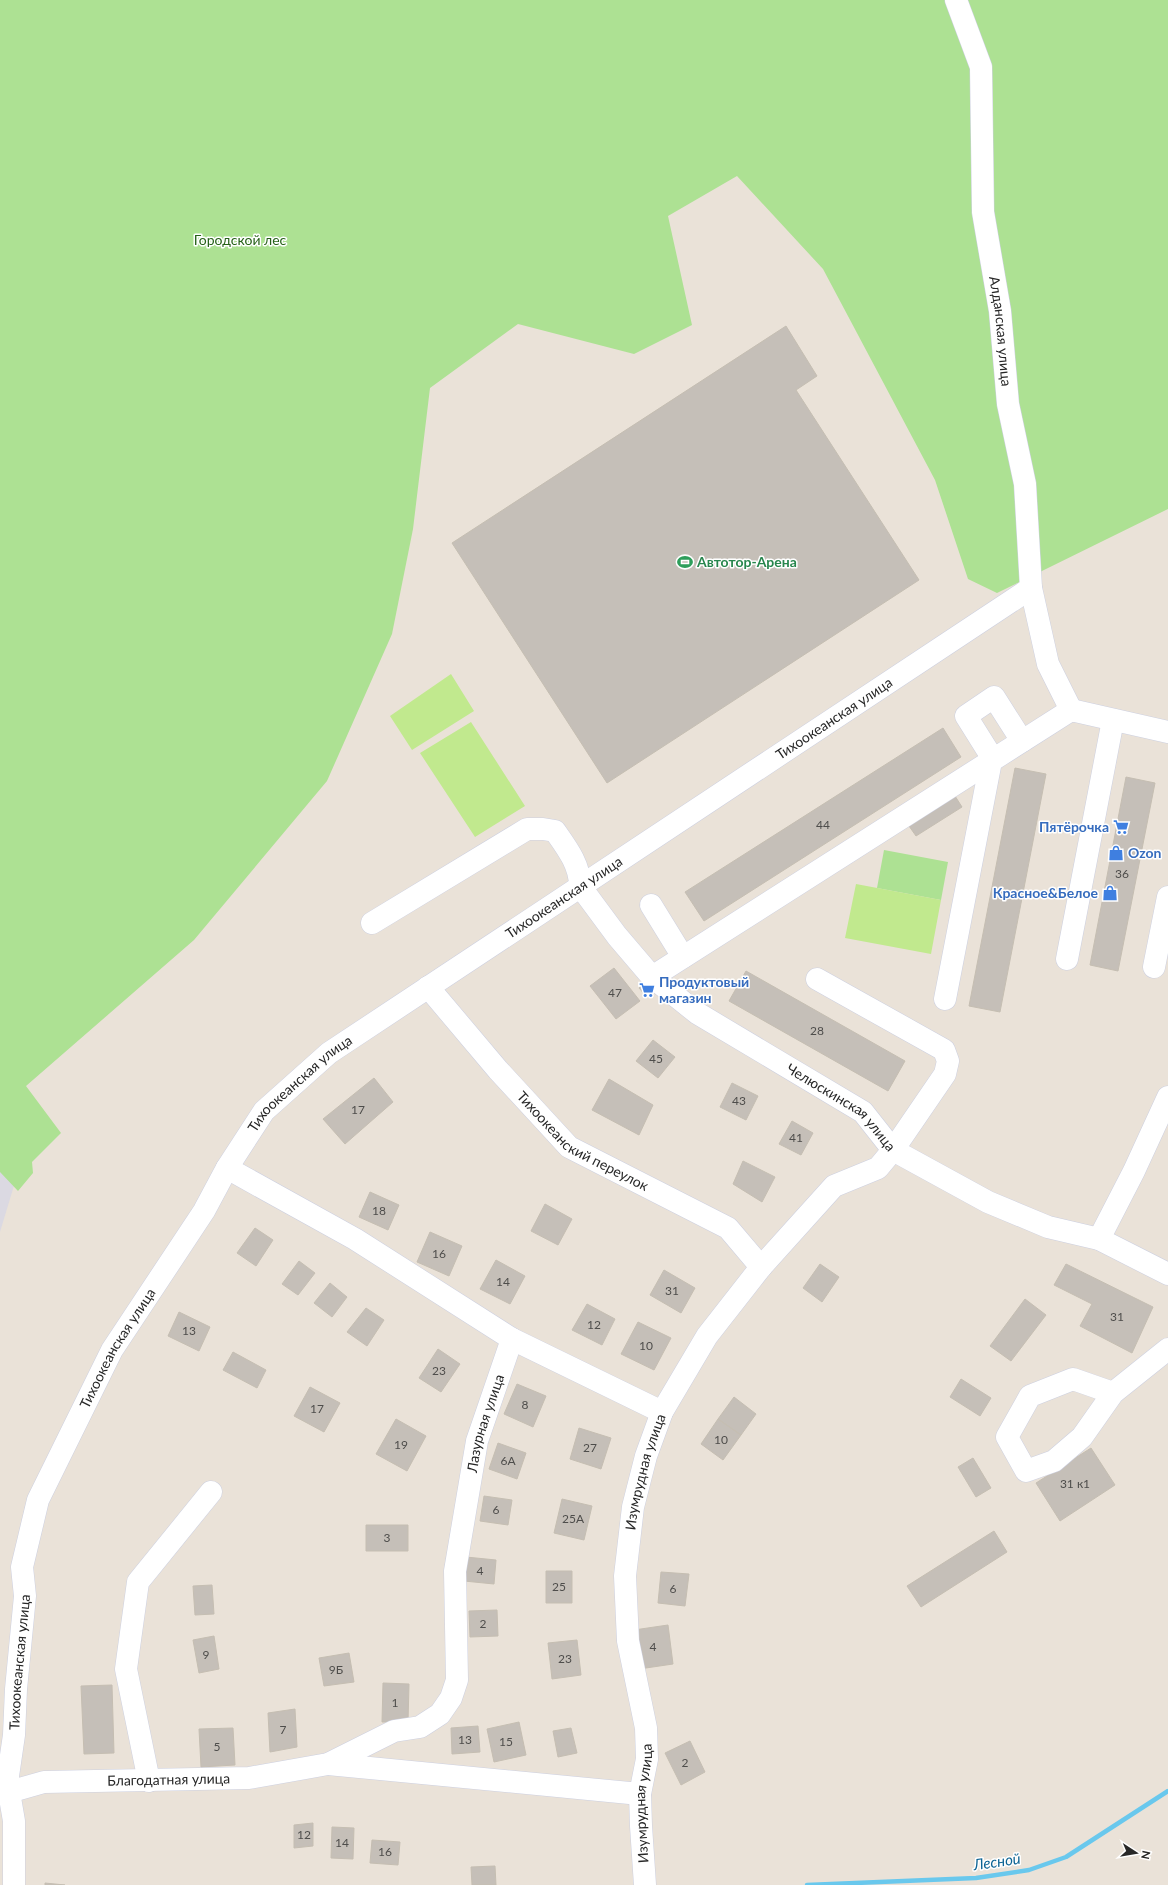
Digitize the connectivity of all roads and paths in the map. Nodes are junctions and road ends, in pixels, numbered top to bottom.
1 (956, 0) edge
2 (1031, 588) junction
3 (1071, 710) junction
4 (1114, 720) junction
5 (1168, 732) edge
6 (1022, 741) junction
7 (992, 760) junction
8 (580, 886) junction
9 (1168, 897) edge
10 (651, 905) dead end
11 (372, 923) dead end
12 (684, 957) junction
13 (1067, 959) dead end
14 (1154, 967) dead end
15 (652, 977) junction
16 (817, 979) dead end
17 (428, 987) junction
18 (945, 999) dead end
19 (1168, 1097) edge
20 (893, 1150) junction
21 (227, 1168) junction
22 (1099, 1239) junction
23 (761, 1267) junction
24 (1168, 1274) edge
25 (512, 1339) junction
26 (1168, 1349) edge
27 (1114, 1393) junction
28 (662, 1412) junction
29 (211, 1492) dead end
30 (328, 1764) junction
31 (149, 1781) junction
32 (9, 1792) junction
33 (640, 1794) junction
34 (14, 1885) edge
35 (645, 1885) edge

1 - 2 street, Алданская улица
2 - 3 street, Алданская улица
2 - 8 street, Тихоокеанская улица
3 - 4 street
3 - 6 street
4 - 5 street
4 - 13 street
6 - 7 street
6 - 7 street
7 - 12 street
7 - 18 street
8 - 11 street
8 - 15 street, Челюскинская улица
8 - 17 street, Тихоокеанская улица
9 - 14 street
10 - 12 street
12 - 15 street
15 - 20 street, Челюскинская улица
16 - 20 street, Изумрудная улица
17 - 21 street, Тихоокеанская улица
17 - 23 street, Тихоокеанский переулок
19 - 22 street
20 - 22 street, Челюскинская улица
20 - 23 street, Изумрудная улица
21 - 25 street
21 - 32 street, Тихоокеанская улица
22 - 24 street, Челюскинская улица
23 - 28 street, Изумрудная улица
25 - 28 street
25 - 30 street, Лазурная улица
26 - 27 street
27 - 27 street
28 - 33 street, Изумрудная улица
29 - 31 street
30 - 31 street, Благодатная улица
30 - 33 street
31 - 32 street, Благодатная улица
32 - 34 street, Тихоокеанская улица
33 - 35 street, Изумрудная улица

